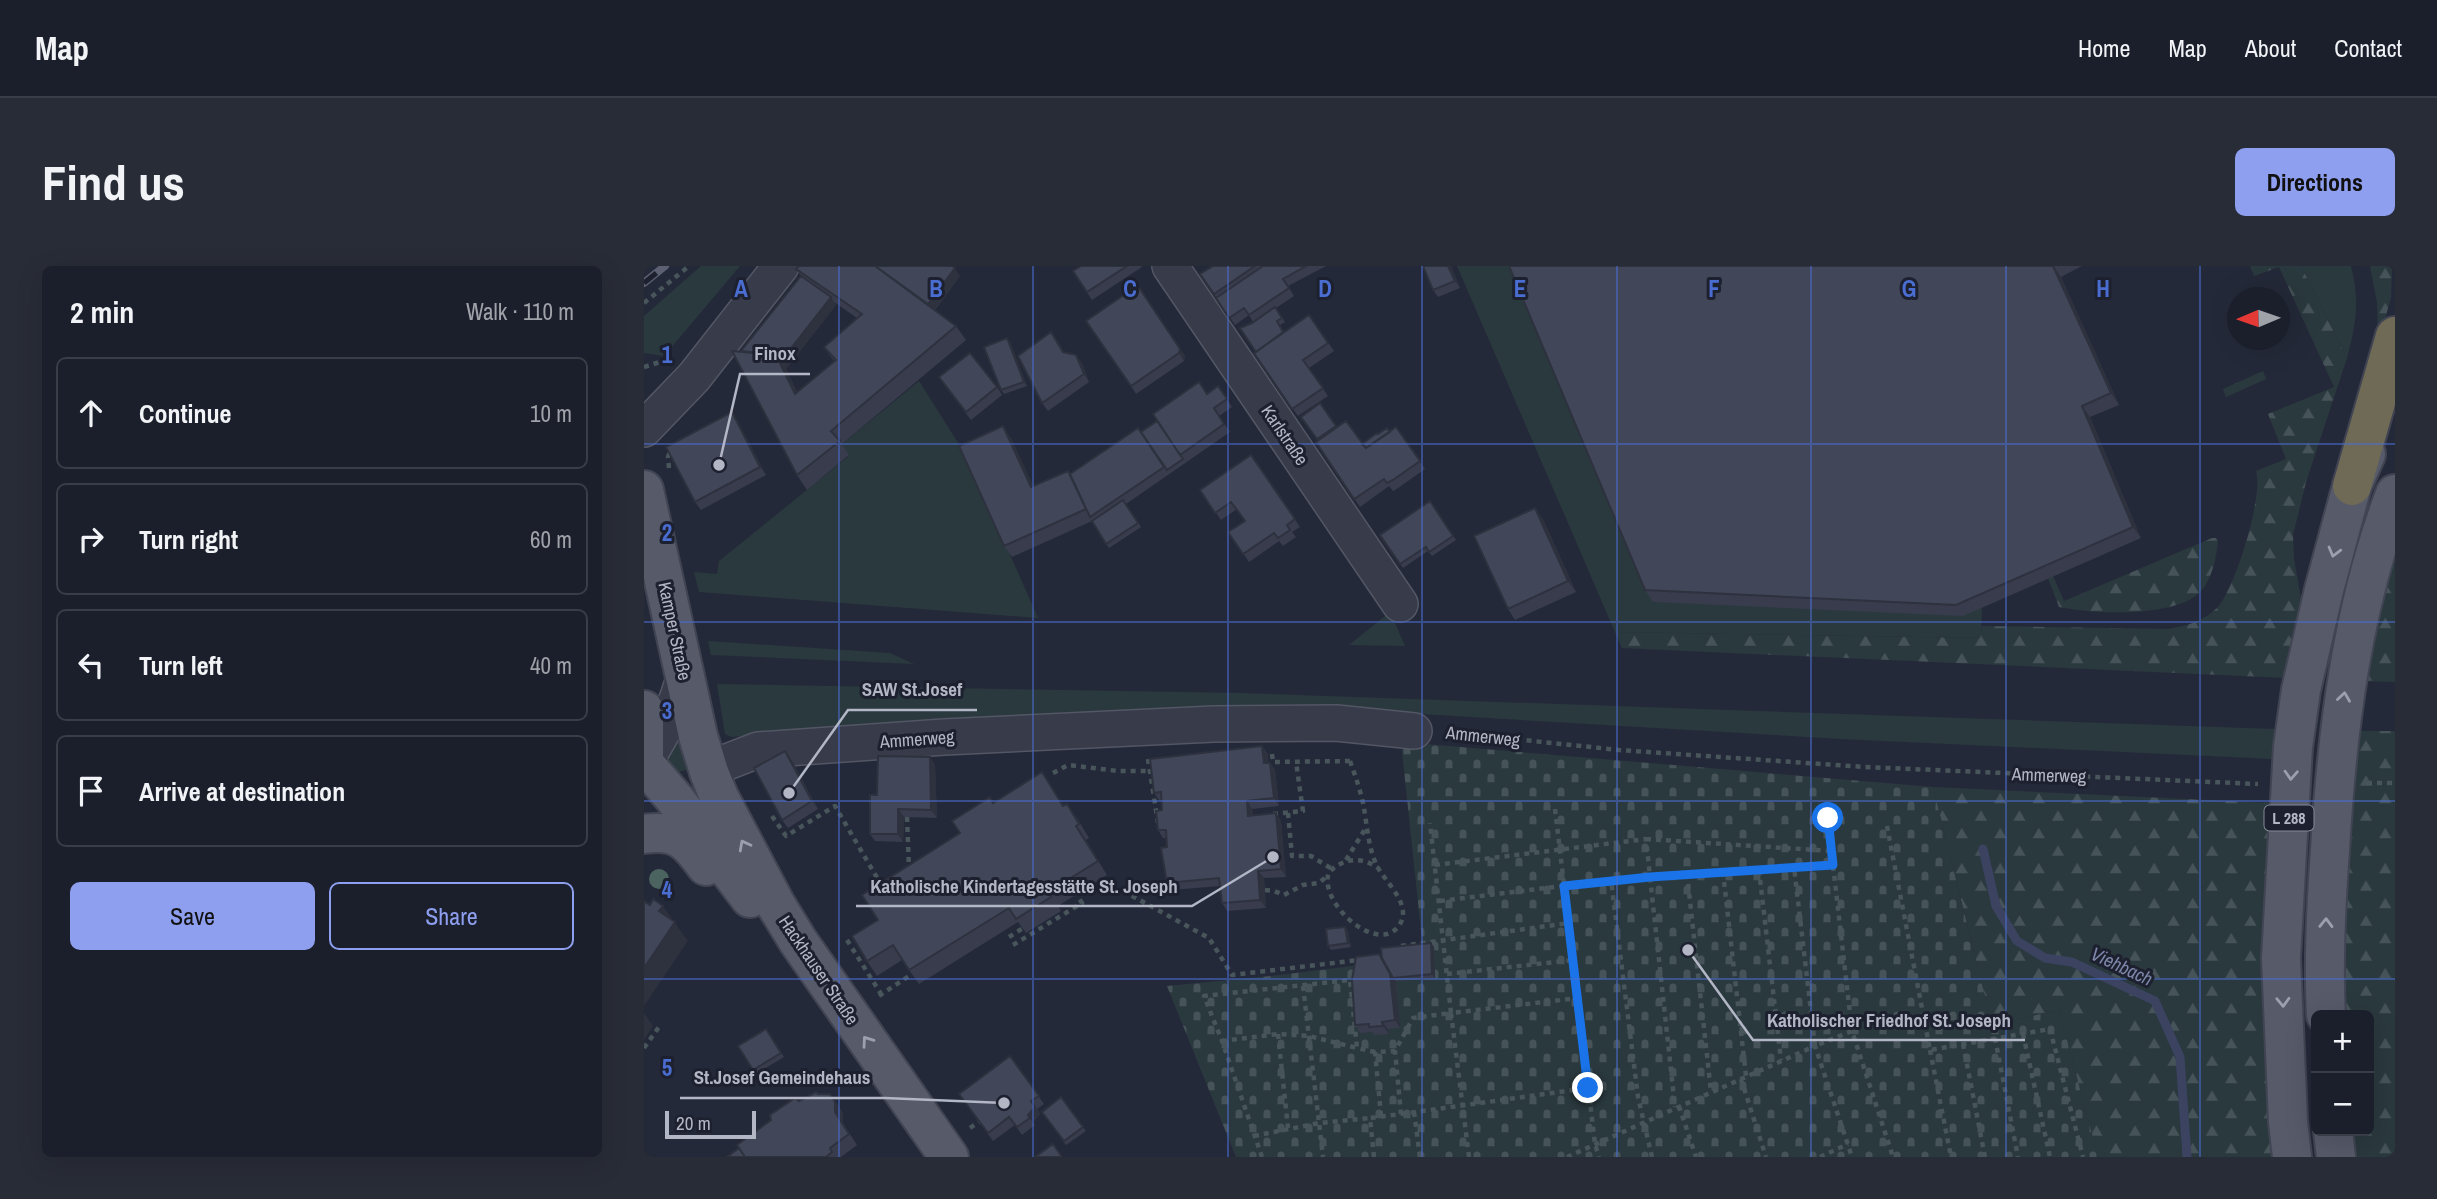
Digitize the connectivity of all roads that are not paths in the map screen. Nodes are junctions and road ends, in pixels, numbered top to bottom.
1 (781, 266) edge
2 (1170, 266) edge
3 (2395, 336) edge
4 (2395, 388) edge
5 (658, 438) edge
6 (657, 482) edge
7 (2352, 486) junction
8 (2395, 494) edge
9 (1400, 604) dead end
10 (685, 674) junction
11 (644, 710) edge
12 (1414, 731) road end
13 (703, 754) junction
14 (644, 755) edge
15 (644, 763) edge
16 (644, 834) edge
17 (763, 902) junction
18 (2326, 1010) edge
19 (2334, 1136) edge
20 (948, 1157) edge
21 (2292, 1157) edge
22 (2336, 1157) edge

1 - 5 street
2 - 9 street, Karlstraße
3 - 7 highway, L 288
4 - 7 main road, L 288
6 - 10 main road, Kamper Straße
7 -> 21 main road, L 288
18 -> 8 main road, L 288
10 - 13 main road, Kamper Straße
10 - 15 street
11 - 14 main road
12 - 13 street, Ammerweg
17 -> 13 main road, Hackhauser Straße
15 - 17 main road
16 - 17 main road
20 -> 17 main road, Hackhauser Straße
19 - 22 main road

